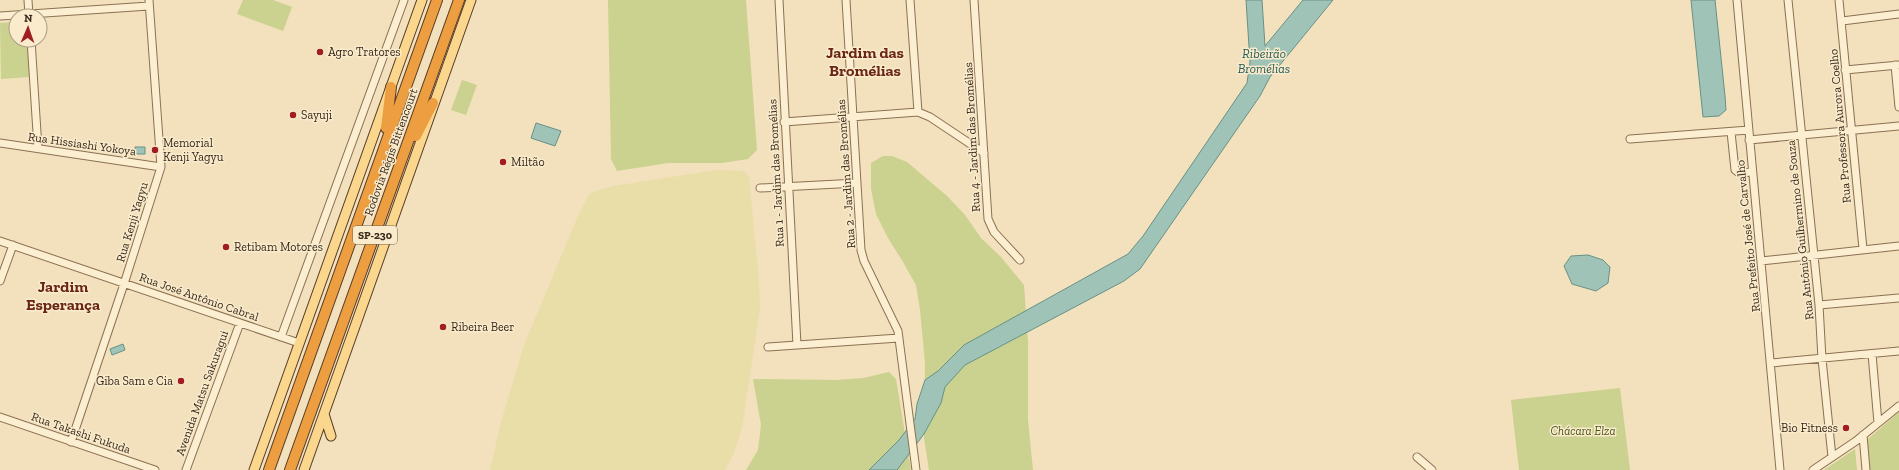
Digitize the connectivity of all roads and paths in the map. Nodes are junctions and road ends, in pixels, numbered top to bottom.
1 (404, 0) edge
2 (422, 0) edge
3 (437, 0) edge
4 (459, 0) edge
5 (471, 0) edge
6 (779, 0) edge
7 (846, 0) edge
8 (910, 0) edge
9 (974, 0) edge
10 (1737, 0) edge
11 (1788, 0) edge
12 (1839, 0) edge
13 (149, 3) edge
14 (48, 13) edge
15 (1899, 14) edge
16 (1842, 21) junction
17 (32, 48) edge
18 (1897, 65) edge
19 (1846, 70) junction
20 (391, 86) junction
21 (433, 104) junction
22 (1899, 107) edge
23 (918, 112) junction
24 (853, 117) junction
25 (784, 122) junction
26 (1899, 126) edge
27 (1749, 130) junction
28 (1851, 130) junction
29 (1731, 132) junction
30 (1802, 135) junction
31 (1630, 139) dead end
32 (1749, 140) junction
33 (0, 143) edge
34 (384, 144) junction
35 (38, 148) junction
36 (984, 153) junction
37 (161, 166) junction
38 (399, 166) junction
39 (1752, 172) junction
40 (857, 183) junction
41 (787, 186) junction
42 (760, 188) dead end
43 (0, 241) edge
44 (13, 245) junction
45 (1899, 246) edge
46 (1863, 249) junction
47 (1814, 255) junction
48 (1020, 260) dead end
49 (1761, 261) junction
50 (0, 281) edge
51 (124, 284) junction
52 (1899, 298) edge
53 (1819, 305) junction
54 (240, 323) junction
55 (281, 337) junction
56 (900, 338) junction
57 (299, 343) junction
58 (796, 345) junction
59 (768, 347) dead end
60 (1899, 351) edge
61 (1872, 354) junction
62 (1822, 359) junction
63 (1771, 363) junction
64 (1899, 406) edge
65 (324, 414) junction
66 (0, 417) edge
67 (1878, 423) junction
68 (1863, 435) junction
69 (331, 436) dead end
70 (71, 442) junction
71 (1417, 457) dead end
72 (1832, 457) junction
73 (155, 470) edge
74 (186, 470) edge
75 (254, 470) edge
76 (269, 470) edge
77 (290, 470) edge
78 (304, 470) edge
79 (916, 470) edge
80 (1432, 470) edge
81 (1780, 470) edge
82 (1813, 470) edge
83 (1866, 470) edge

1 - 55 street
2 - 20 main road
3 - 34 highway, Rodovia Régis Bittencourt / SP-230
4 - 38 highway, Rodovia Régis Bittencourt / SP-230
5 - 21 main road
6 - 25 street, Rua 1 - Jardim das Bromélias
7 - 24 street, Rua 2 - Jardim das Bromélias
8 - 23 street
9 - 36 street, Rua 4 - Jardim das Bromélias
10 - 27 street, Rua Prefeito José de Carvalho
11 - 30 street, Rua Antônio Guilhermino de Souza
12 - 16 street, Rua Professora Aurora Coelho
13 - 14 street
13 - 37 street, Rua Kenji Yagyu
15 - 16 street
16 - 19 street, Rua Professora Aurora Coelho
17 - 35 street
18 - 19 street
18 - 22 street
19 - 28 street, Rua Professora Aurora Coelho
20 - 34 highway
20 - 57 main road
21 - 38 highway
21 - 65 main road
23 - 24 street
23 - 36 street
24 - 25 street
24 - 40 street, Rua 2 - Jardim das Bromélias
25 - 41 street, Rua 1 - Jardim das Bromélias
26 - 28 street
27 - 29 street
27 - 32 street, Rua Prefeito José de Carvalho
28 - 30 street
28 - 46 street, Rua Professora Aurora Coelho
29 - 31 street
29 - 39 street
30 - 32 street
30 - 47 street, Rua Antônio Guilhermino de Souza
32 - 39 street, Rua Prefeito José de Carvalho
33 - 35 street, Rua Hissiashi Yokoya
34 - 76 highway, Rodovia Régis Bittencourt / SP-230
35 - 37 street, Rua Hissiashi Yokoya
36 - 48 street, Rua 4 - Jardim das Bromélias
37 - 51 street, Rua Kenji Yagyu
38 - 77 highway, Rodovia Régis Bittencourt / SP-230
39 - 49 street, Rua Prefeito José de Carvalho
40 - 41 street
40 - 56 street, Rua 2 - Jardim das Bromélias
41 - 42 street
41 - 58 street, Rua 1 - Jardim das Bromélias
43 - 44 street, Rua José Antônio Cabral
44 - 50 street
44 - 51 street, Rua José Antônio Cabral
45 - 46 street
46 - 47 street
47 - 49 street
47 - 53 street, Rua Antônio Guilhermino de Souza
49 - 63 street, Rua Prefeito José de Carvalho
51 - 54 street, Rua José Antônio Cabral
51 - 70 street, Rua Kenji Yagyu
52 - 53 street
53 - 62 street, Rua Antônio Guilhermino de Souza
54 - 55 street, Rua José Antônio Cabral
54 - 74 street, Avenida Matsu Sakuragui
55 - 57 street, Rua José Antônio Cabral
56 - 58 street
56 - 79 street, Rua 2 - Jardim das Bromélias
57 - 75 main road
58 - 59 street
60 - 61 street
61 - 62 street
61 - 67 street
62 - 63 street
62 - 72 street, Rua Antônio Guilhermino de Souza
63 - 81 street, Rua Prefeito José de Carvalho
64 - 67 street
65 - 69 main road
65 - 78 main road
66 - 70 street, Rua Takashi Fukuda
67 - 68 street
68 - 72 street
68 - 83 street
70 - 73 street, Rua Takashi Fukuda
71 - 80 street
72 - 82 street

